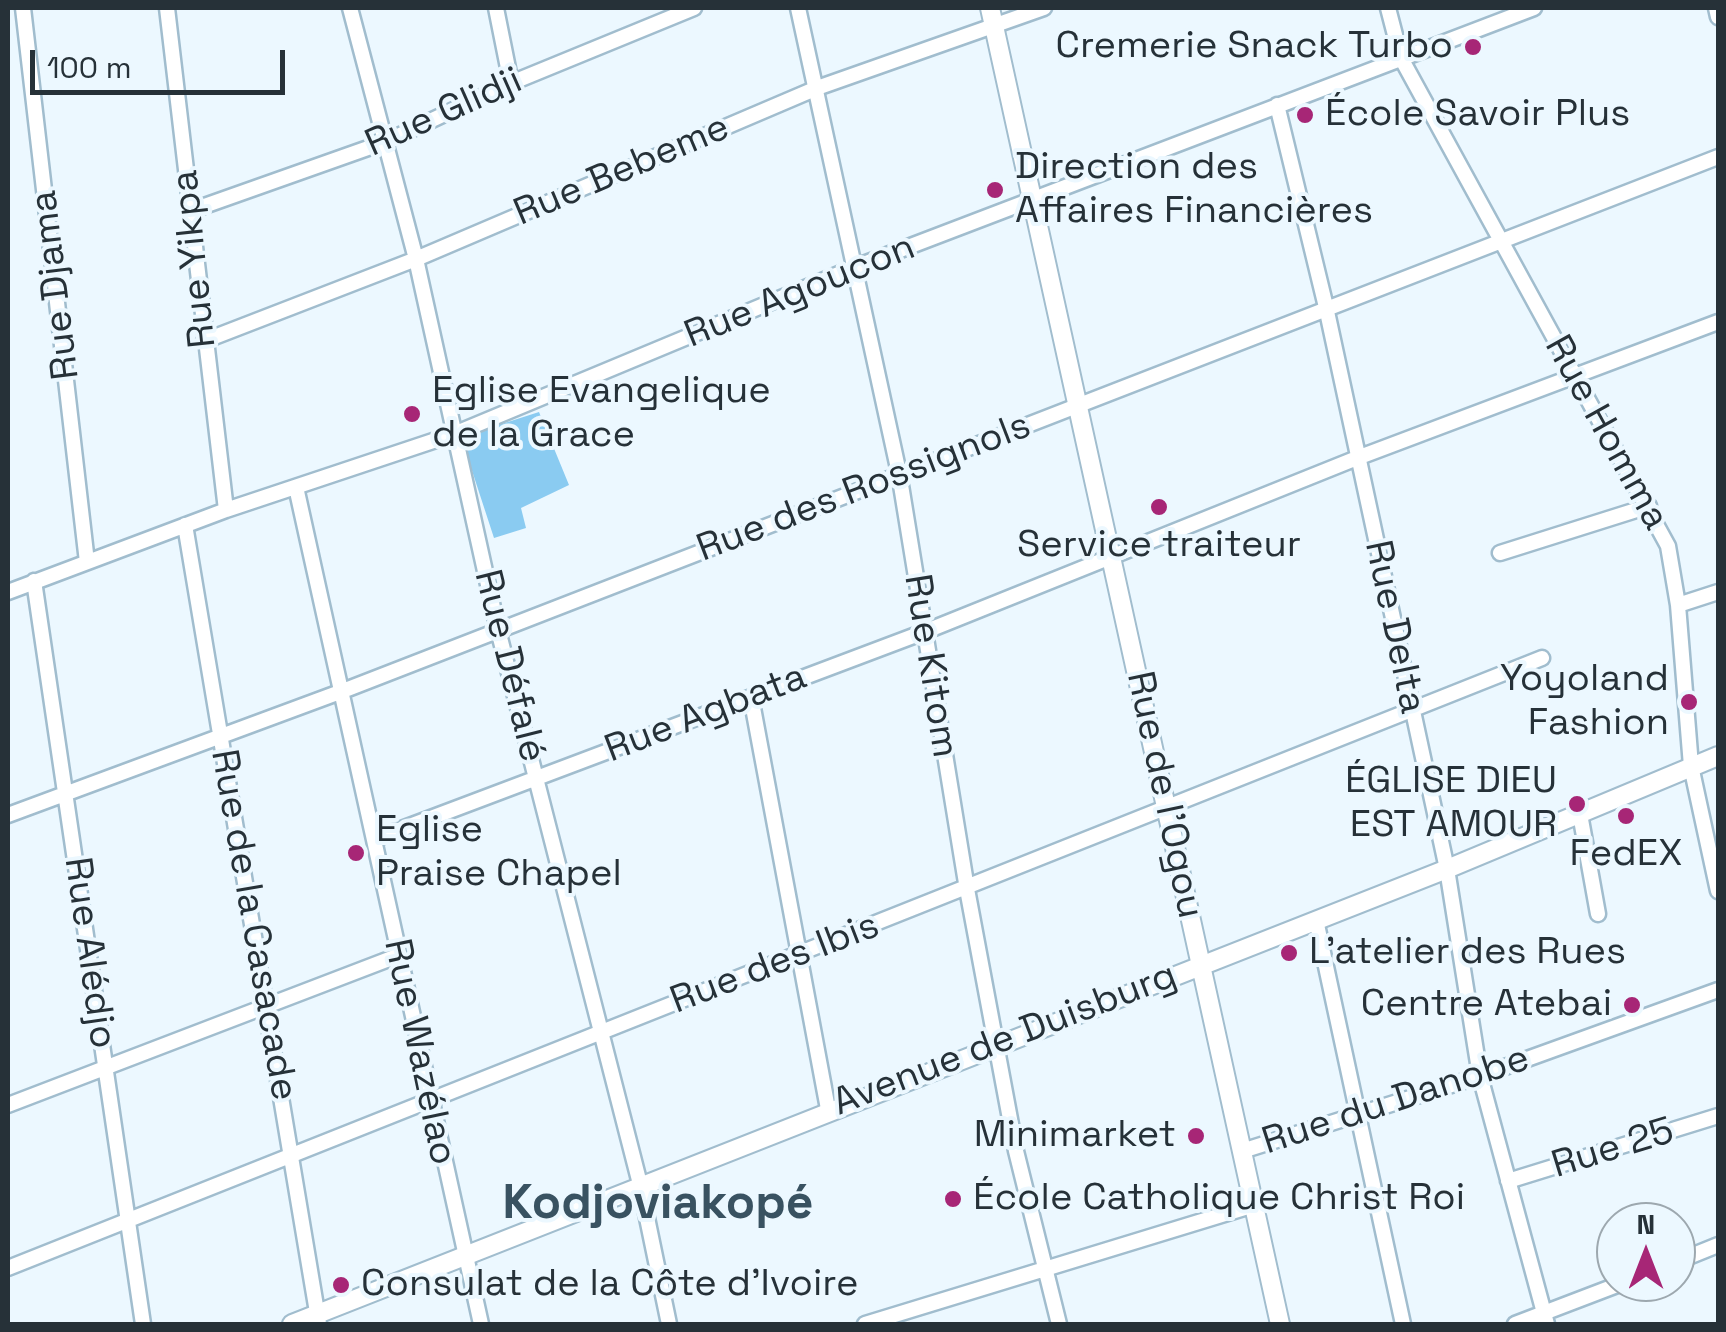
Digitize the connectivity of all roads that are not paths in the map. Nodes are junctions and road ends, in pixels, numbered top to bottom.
1 (23, 8) edge
2 (168, 8) edge
3 (350, 8) edge
4 (496, 8) edge
5 (694, 8) edge
6 (798, 8) edge
7 (990, 8) edge
8 (1044, 8) edge
9 (1388, 8) edge
10 (1534, 8) edge
11 (1716, 8) edge
12 (664, 13) edge
13 (1718, 18) edge
14 (995, 28) junction
15 (1401, 58) junction
16 (510, 83) junction
17 (817, 88) junction
18 (1277, 105) junction
19 (386, 142) junction
20 (1718, 157) edge
21 (1033, 202) junction
22 (190, 211) junction
23 (1499, 244) junction
24 (416, 259) junction
25 (853, 268) junction
26 (1326, 306) junction
27 (1718, 322) edge
28 (204, 341) junction
29 (1577, 377) junction
30 (1078, 406) junction
31 (454, 434) junction
32 (1358, 458) junction
33 (900, 473) junction
34 (296, 486) junction
35 (1649, 506) junction
36 (226, 510) junction
37 (185, 525) junction
38 (1500, 552) dead end
39 (1112, 559) junction
40 (88, 562) junction
41 (34, 581) junction
42 (8, 592) edge
43 (1718, 592) edge
44 (1678, 605) junction
45 (498, 630) junction
46 (924, 632) junction
47 (1542, 658) dead end
48 (340, 692) junction
49 (751, 697) junction
50 (1412, 710) junction
51 (221, 736) junction
52 (1718, 756) edge
53 (1691, 766) junction
54 (536, 777) junction
55 (66, 792) junction
56 (1167, 808) junction
57 (1580, 814) junction
58 (8, 815) edge
59 (375, 839) junction
60 (1446, 868) junction
61 (966, 889) junction
62 (1718, 891) edge
63 (1598, 914) dead end
64 (1316, 920) junction
65 (801, 953) junction
66 (397, 956) junction
67 (1202, 964) junction
68 (1718, 990) edge
69 (266, 1004) junction
70 (600, 1032) junction
71 (997, 1045) junction
72 (105, 1067) junction
73 (1480, 1076) junction
74 (430, 1100) junction
75 (8, 1105) edge
76 (828, 1109) junction
77 (1358, 1114) junction
78 (1718, 1116) edge
79 (1242, 1151) junction
80 (294, 1154) junction
81 (1508, 1182) junction
82 (640, 1184) junction
83 (1252, 1206) junction
84 (126, 1221) junction
85 (463, 1254) junction
86 (8, 1268) edge
87 (1044, 1268) junction
88 (1596, 1295) edge
89 (1545, 1319) edge
90 (318, 1320) edge
91 (143, 1324) edge
92 (292, 1324) edge
93 (481, 1324) edge
94 (669, 1324) edge
95 (868, 1324) edge
96 (1059, 1324) edge
97 (1280, 1324) edge
98 (1402, 1324) edge
99 (1515, 1324) edge

1 - 40 street, Rue Djama
2 - 22 street, Rue Yikpa
3 - 19 street, Rue Défalé
4 - 16 street
5 - 12 street, Rue Glidji
6 - 17 street, Rue Kitom
7 - 14 street
8 - 14 street, Rue Bebeme
9 - 15 street, Rue Homma
10 - 15 street, Rue Agoucon
11 - 13 street
12 - 16 street, Rue Glidji
14 - 17 street, Rue Bebeme
14 - 21 street
15 - 18 street, Rue Agoucon
15 - 23 street, Rue Homma
16 - 19 street, Rue Glidji
17 - 24 street, Rue Bebeme
17 - 25 street, Rue Kitom
18 - 21 street, Rue Agoucon
18 - 26 street, Rue Delta
19 - 22 street, Rue Glidji
19 - 24 street, Rue Défalé
20 - 23 street, Rue des Rossignols
21 - 25 street, Rue Agoucon
21 - 30 street
22 - 28 street, Rue Yikpa
23 - 26 street, Rue des Rossignols
23 - 29 street, Rue Homma
24 - 28 street, Rue Bebeme
24 - 31 street, Rue Défalé
25 - 31 street, Rue Agoucon
25 - 33 street, Rue Kitom
26 - 30 street, Rue des Rossignols
26 - 32 street, Rue Delta
27 - 29 street
28 - 36 street, Rue Yikpa
29 - 32 street, Rue Agbata
29 - 35 street, Rue Homma
30 - 33 street, Rue des Rossignols
30 - 39 street
31 - 34 street, Rue Agoucon
31 - 45 street, Rue Défalé
32 - 39 street, Rue Agbata
32 - 50 street, Rue Delta
33 - 45 street, Rue des Rossignols
33 - 46 street, Rue Kitom
34 - 36 street, Rue Agoucon
34 - 48 street, Rue Wazélao
35 - 38 street
35 - 44 street, Rue Homma
36 - 37 street, Rue Agoucon
37 - 40 street, Rue Agoucon
37 - 51 street, Rue de la Casacade
39 - 46 street, Rue Agbata
39 - 56 street, Rue de l'Ogou
40 - 41 street, Rue Agoucon
41 - 42 street, Rue Agoucon
41 - 55 street, Rue Alédjo
43 - 44 street
44 - 53 street, Rue Homma
45 - 48 street, Rue des Rossignols
45 - 54 street, Rue Défalé
46 - 49 street, Rue Agbata
46 - 61 street, Rue Kitom
47 - 50 street, Rue des Ibis
48 - 51 street, Rue des Rossignols
48 - 59 street, Rue Wazélao
49 - 54 street, Rue Agbata
49 - 65 street
50 - 56 street, Rue des Ibis
50 - 60 street, Rue Delta
51 - 55 street, Rue des Rossignols
51 - 69 street, Rue de la Casacade
52 - 53 street, Avenue de Duisburg
53 - 57 street, Avenue de Duisburg
53 - 62 street, Rue Homma
54 - 59 street, Rue Agbata
54 - 70 street, Rue Défalé
55 - 58 street, Rue des Rossignols
55 - 72 street, Rue Alédjo
56 - 61 street, Rue des Ibis
56 - 67 street, Rue de l'Ogou
57 - 60 street, Avenue de Duisburg
57 - 63 street
59 - 66 street, Rue Wazélao
60 - 64 street, Avenue de Duisburg
60 - 73 street, Rue Delta
61 - 65 street, Rue des Ibis
61 - 71 street, Rue Kitom
64 - 67 street, Avenue de Duisburg
64 - 77 street
65 - 70 street, Rue des Ibis
65 - 76 street
66 - 69 street
66 - 74 street, Rue Wazélao
67 - 71 street, Avenue de Duisburg
67 - 79 street, Rue de l'Ogou
68 - 73 street, Rue du Danobe
69 - 72 street
69 - 80 street, Rue de la Casacade
70 - 74 street, Rue des Ibis
70 - 82 street, Rue Défalé
71 - 76 street, Avenue de Duisburg
71 - 87 street, Rue Kitom
72 - 75 street
72 - 84 street, Rue Alédjo
73 - 77 street, Rue du Danobe
73 - 81 street, Rue Delta
74 - 80 street, Rue des Ibis
74 - 85 street, Rue Wazélao
76 - 82 street, Avenue de Duisburg
77 - 79 street, Rue du Danobe
77 - 98 street
78 - 81 street, Rue 25
79 - 83 street, Rue de l'Ogou
80 - 84 street, Rue des Ibis
80 - 90 street, Rue de la Casacade
81 - 89 street, Rue Delta
82 - 85 street, Avenue de Duisburg
82 - 94 street, Rue Défalé
83 - 87 street
83 - 97 street, Rue de l'Ogou
84 - 86 street, Rue des Ibis
84 - 91 street, Rue Alédjo
85 - 90 street, Avenue de Duisburg
85 - 93 street, Rue Wazélao
87 - 95 street
87 - 96 street, Rue Kitom
88 - 89 street
89 - 99 street
90 - 92 street, Avenue de Duisburg

